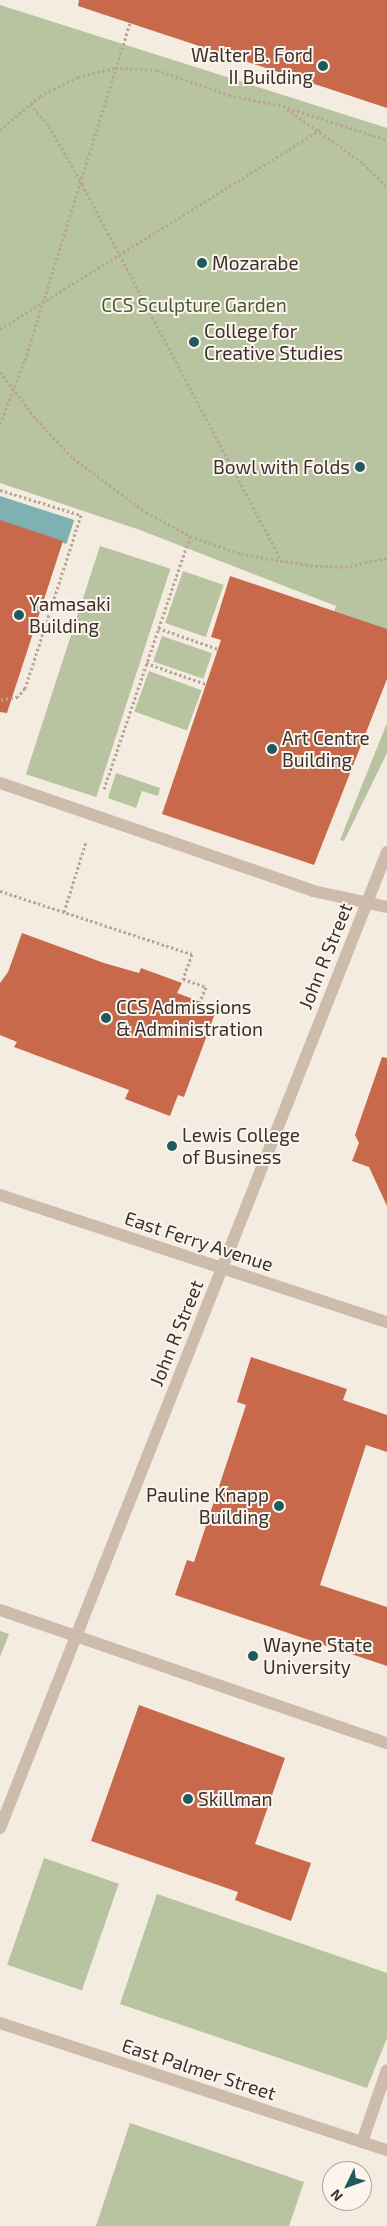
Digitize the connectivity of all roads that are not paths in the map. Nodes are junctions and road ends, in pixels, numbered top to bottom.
1 (0, 783) edge
2 (387, 852) edge
3 (368, 901) junction
4 (387, 907) edge
5 (0, 1195) edge
6 (222, 1267) junction
7 (387, 1322) edge
8 (0, 1610) edge
9 (76, 1636) junction
10 (387, 1743) edge
11 (0, 1828) edge
12 (0, 2023) edge
13 (387, 2070) edge
14 (362, 2142) junction
15 (387, 2150) edge

1 - 3 street
2 - 3 street, John R Street
3 - 4 street
3 - 6 street, John R Street
5 - 6 street, East Ferry Avenue
6 - 7 street, East Ferry Avenue
6 - 9 street, John R Street
8 - 9 street
9 - 10 street
9 - 11 street, John R Street
12 - 14 street, East Palmer Street
13 - 14 street
14 - 15 street, East Palmer Street

